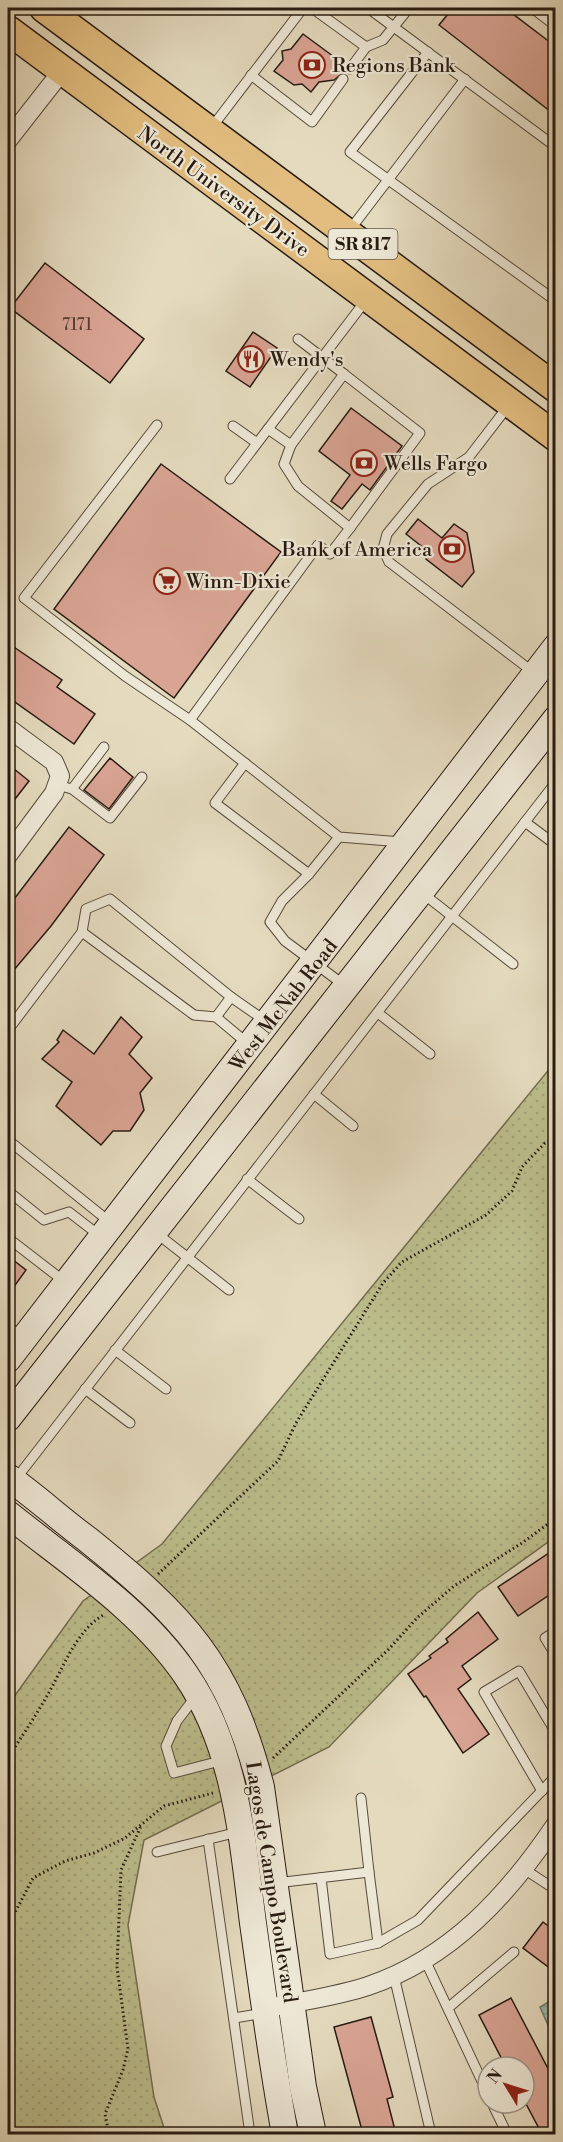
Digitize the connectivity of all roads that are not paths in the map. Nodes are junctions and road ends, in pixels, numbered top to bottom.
1 (44, 8) edge
2 (303, 8) edge
3 (312, 8) edge
4 (368, 8) edge
5 (409, 8) edge
6 (532, 8) edge
7 (555, 21) edge
8 (394, 27) junction
9 (8, 30) edge
10 (366, 47) junction
11 (428, 52) junction
12 (350, 69) dead end
13 (62, 71) junction
14 (251, 75) junction
15 (343, 79) dead end
16 (465, 80) junction
17 (209, 130) junction
18 (8, 140) edge
19 (555, 147) edge
20 (388, 179) junction
21 (268, 224) junction
22 (347, 233) junction
23 (368, 298) junction
24 (555, 301) edge
25 (298, 339) dead end
26 (323, 357) junction
27 (344, 374) junction
28 (551, 375) edge
29 (511, 403) junction
30 (157, 425) dead end
31 (233, 426) dead end
32 (268, 429) junction
33 (555, 437) edge
34 (257, 443) junction
35 (291, 445) junction
36 (231, 479) dead end
37 (350, 528) junction
38 (555, 647) edge
39 (535, 673) junction
40 (555, 719) edge
41 (190, 720) junction
42 (8, 728) edge
43 (104, 747) dead end
44 (244, 763) junction
45 (142, 777) dead end
46 (555, 782) edge
47 (63, 784) junction
48 (525, 822) junction
49 (339, 837) junction
50 (408, 842) junction
51 (555, 843) edge
52 (8, 855) edge
53 (309, 874) junction
54 (419, 890) junction
55 (453, 916) junction
56 (82, 932) junction
57 (315, 963) junction
58 (513, 964) dead end
59 (344, 985) junction
60 (231, 997) junction
61 (378, 1013) junction
62 (216, 1017) junction
63 (269, 1023) junction
64 (8, 1030) edge
65 (251, 1046) junction
66 (430, 1054) dead end
67 (314, 1094) junction
68 (353, 1126) dead end
69 (182, 1135) junction
70 (8, 1140) edge
71 (247, 1179) junction
72 (8, 1191) edge
73 (77, 1195) junction
74 (69, 1212) junction
75 (299, 1218) dead end
76 (108, 1232) junction
77 (154, 1232) junction
78 (8, 1238) edge
79 (187, 1256) junction
80 (67, 1283) junction
81 (229, 1290) dead end
82 (16, 1333) edge
83 (115, 1350) junction
84 (8, 1359) edge
85 (85, 1389) junction
86 (166, 1389) dead end
87 (8, 1418) edge
88 (130, 1423) dead end
89 (11, 1479) edge
90 (8, 1514) edge
91 (555, 1631) edge
92 (555, 1656) edge
93 (197, 1694) junction
94 (555, 1733) edge
95 (226, 1759) junction
96 (555, 1776) edge
97 (543, 1791) junction
98 (361, 1798) dead end
99 (555, 1824) edge
100 (241, 1831) junction
101 (208, 1839) junction
102 (157, 1852) dead end
103 (524, 1869) junction
104 (369, 1872) junction
105 (321, 1878) junction
106 (276, 1883) junction
107 (249, 1888) junction
108 (555, 1890) edge
109 (378, 1943) junction
110 (514, 1952) dead end
111 (425, 1960) junction
112 (394, 1976) junction
113 (291, 2003) junction
114 (447, 2008) junction
115 (265, 2011) junction
116 (234, 2018) junction
117 (476, 2069) edge
118 (498, 2115) edge
119 (250, 2134) edge
120 (285, 2134) edge
121 (313, 2134) edge
122 (431, 2134) edge
123 (507, 2134) edge

1 - 17 main road, North University Drive / SR 817
2 - 14 lane
3 - 10 lane
4 - 8 lane
5 - 8 lane
6 - 7 lane
8 - 10 lane
8 - 11 lane
9 - 13 main road, North University Drive / SR 817
10 - 12 lane
11 - 16 lane
11 - 20 lane
13 - 18 street
13 - 21 main road, North University Drive / SR 817
14 - 15 lane
14 - 17 lane
16 - 19 lane
16 - 20 lane
17 - 22 main road, North University Drive / SR 817
20 - 22 lane
20 - 24 lane
21 - 22 main road
21 - 23 main road, North University Drive / SR 817
22 - 28 main road, North University Drive / SR 817
23 - 26 lane
23 - 29 main road, North University Drive / SR 817
25 - 26 lane
26 - 27 lane
26 - 32 lane
27 - 35 lane
27 - 37 lane
29 - 33 main road, North University Drive / SR 817
29 - 39 lane
30 - 41 lane
31 - 34 lane
32 - 34 lane
32 - 35 lane
34 - 36 lane
35 - 37 lane
37 - 41 lane
38 - 39 main road, West McNab Road
39 - 50 main road, West McNab Road
40 - 54 main road, West McNab Road
41 - 44 lane
42 - 47 street
43 - 47 lane
44 - 49 lane
44 - 53 lane
45 - 47 lane
46 - 48 lane
47 - 52 street
48 - 51 lane
48 - 55 lane
49 - 50 lane
49 - 53 lane
50 - 57 main road, West McNab Road
53 - 57 lane
54 - 55 lane
54 - 59 main road, West McNab Road
55 - 58 lane
55 - 61 lane
56 - 60 lane
56 - 62 lane
56 - 64 lane
57 - 59 lane
57 - 63 main road, West McNab Road
59 - 77 main road, West McNab Road
60 - 62 lane
60 - 63 lane
61 - 66 lane
61 - 67 lane
62 - 65 lane
63 - 65 main road, West McNab Road
65 - 69 main road, West McNab Road
67 - 68 lane
67 - 71 lane
69 - 76 main road, West McNab Road
69 - 77 main road
70 - 73 lane
71 - 75 lane
71 - 79 lane
72 - 74 lane
73 - 74 lane
73 - 76 lane
74 - 76 lane
76 - 80 main road, West McNab Road
77 - 79 lane
77 - 87 main road, West McNab Road
78 - 80 lane
79 - 81 lane
79 - 83 lane
80 - 82 main road, West McNab Road
82 - 84 main road, West McNab Road
83 - 85 lane
83 - 86 lane
85 - 88 lane
85 - 89 lane
89 - 106 main road, Lagos de Campo Boulevard
90 - 93 main road, Lagos de Campo Boulevard
91 - 92 lane
93 - 95 main road, Lagos de Campo Boulevard
93 - 95 lane
94 - 97 lane
95 - 100 main road, Lagos de Campo Boulevard
96 - 97 lane
97 - 109 lane
98 - 104 lane
99 - 103 street
100 - 101 lane
100 - 107 main road, Lagos de Campo Boulevard
101 - 102 lane
101 - 116 lane
103 - 108 lane
103 - 111 street
104 - 105 lane
104 - 109 lane
105 - 106 lane
105 - 109 lane
106 - 107 main road
106 - 113 main road, Lagos de Campo Boulevard
107 - 115 main road, Lagos de Campo Boulevard
110 - 114 lane
111 - 112 street
111 - 114 lane
112 - 113 street
112 - 122 lane
113 - 115 street
113 - 121 main road, Lagos de Campo Boulevard
114 - 117 lane
115 - 116 lane
115 - 120 main road, Lagos de Campo Boulevard
116 - 119 lane
118 - 123 lane

